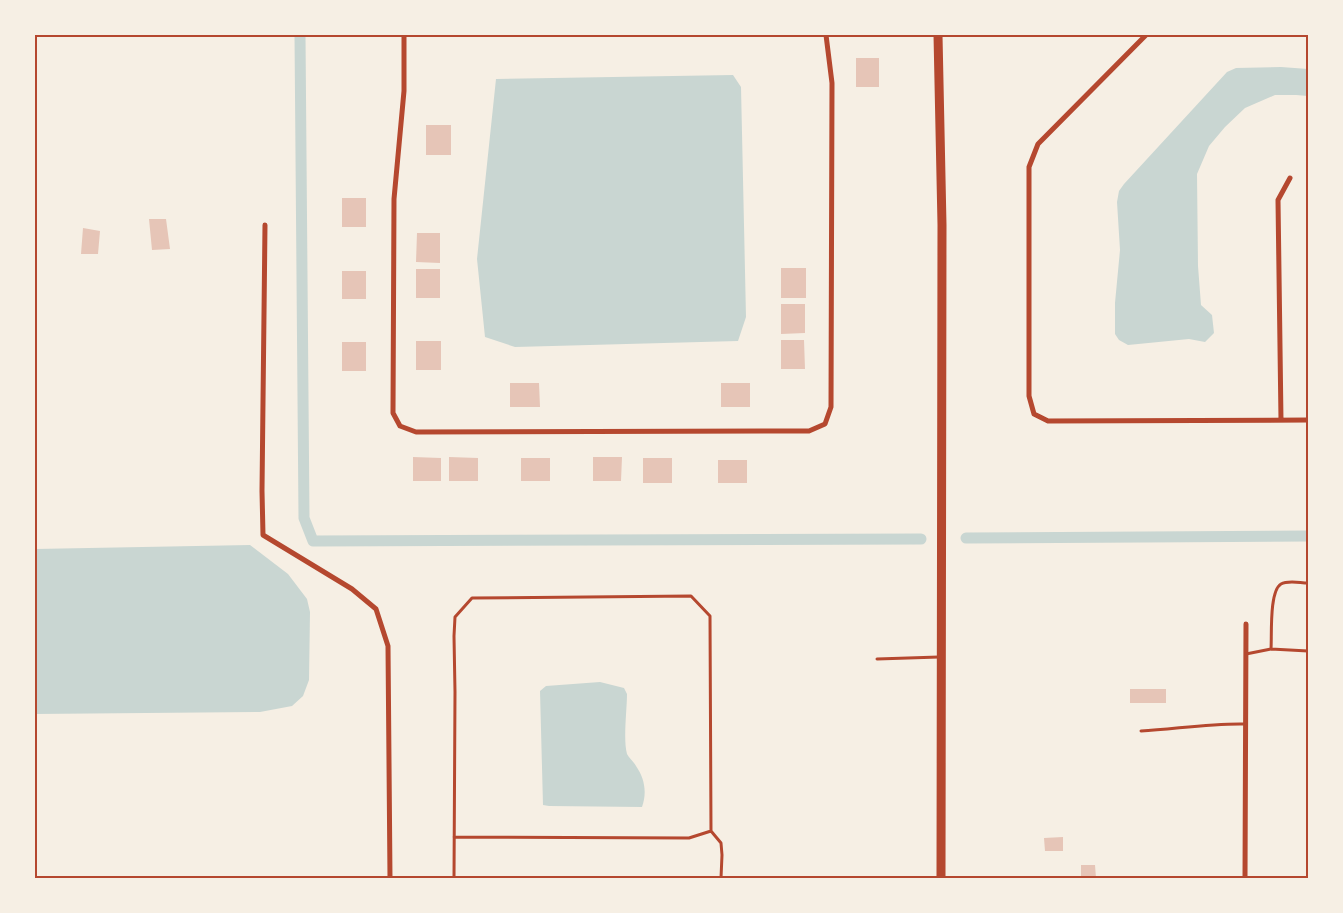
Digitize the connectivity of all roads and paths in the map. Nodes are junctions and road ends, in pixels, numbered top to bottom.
1 (404, 35) edge
2 (826, 35) edge
3 (938, 35) edge
4 (1146, 35) edge
5 (1290, 178) dead end
6 (265, 225) dead end
7 (1281, 420) junction
8 (1308, 420) edge
9 (1308, 583) edge
10 (1246, 624) dead end
11 (1271, 649) junction
12 (1308, 651) edge
13 (1246, 654) junction
14 (941, 657) junction
15 (878, 659) dead end
16 (1246, 724) junction
17 (1141, 731) dead end
18 (711, 832) junction
19 (454, 837) junction
20 (390, 878) edge
21 (454, 878) edge
22 (721, 878) edge
23 (941, 878) edge
24 (1246, 878) edge

1 - 2 street
3 - 14 main road
4 - 7 street
5 - 7 street
6 - 20 street
7 - 8 street
9 - 11 lane
10 - 13 street
11 - 12 lane
11 - 13 lane
13 - 16 street
14 - 15 lane
14 - 23 main road
16 - 17 lane
16 - 24 street
18 - 19 lane
18 - 19 lane
18 - 22 lane
19 - 21 lane

